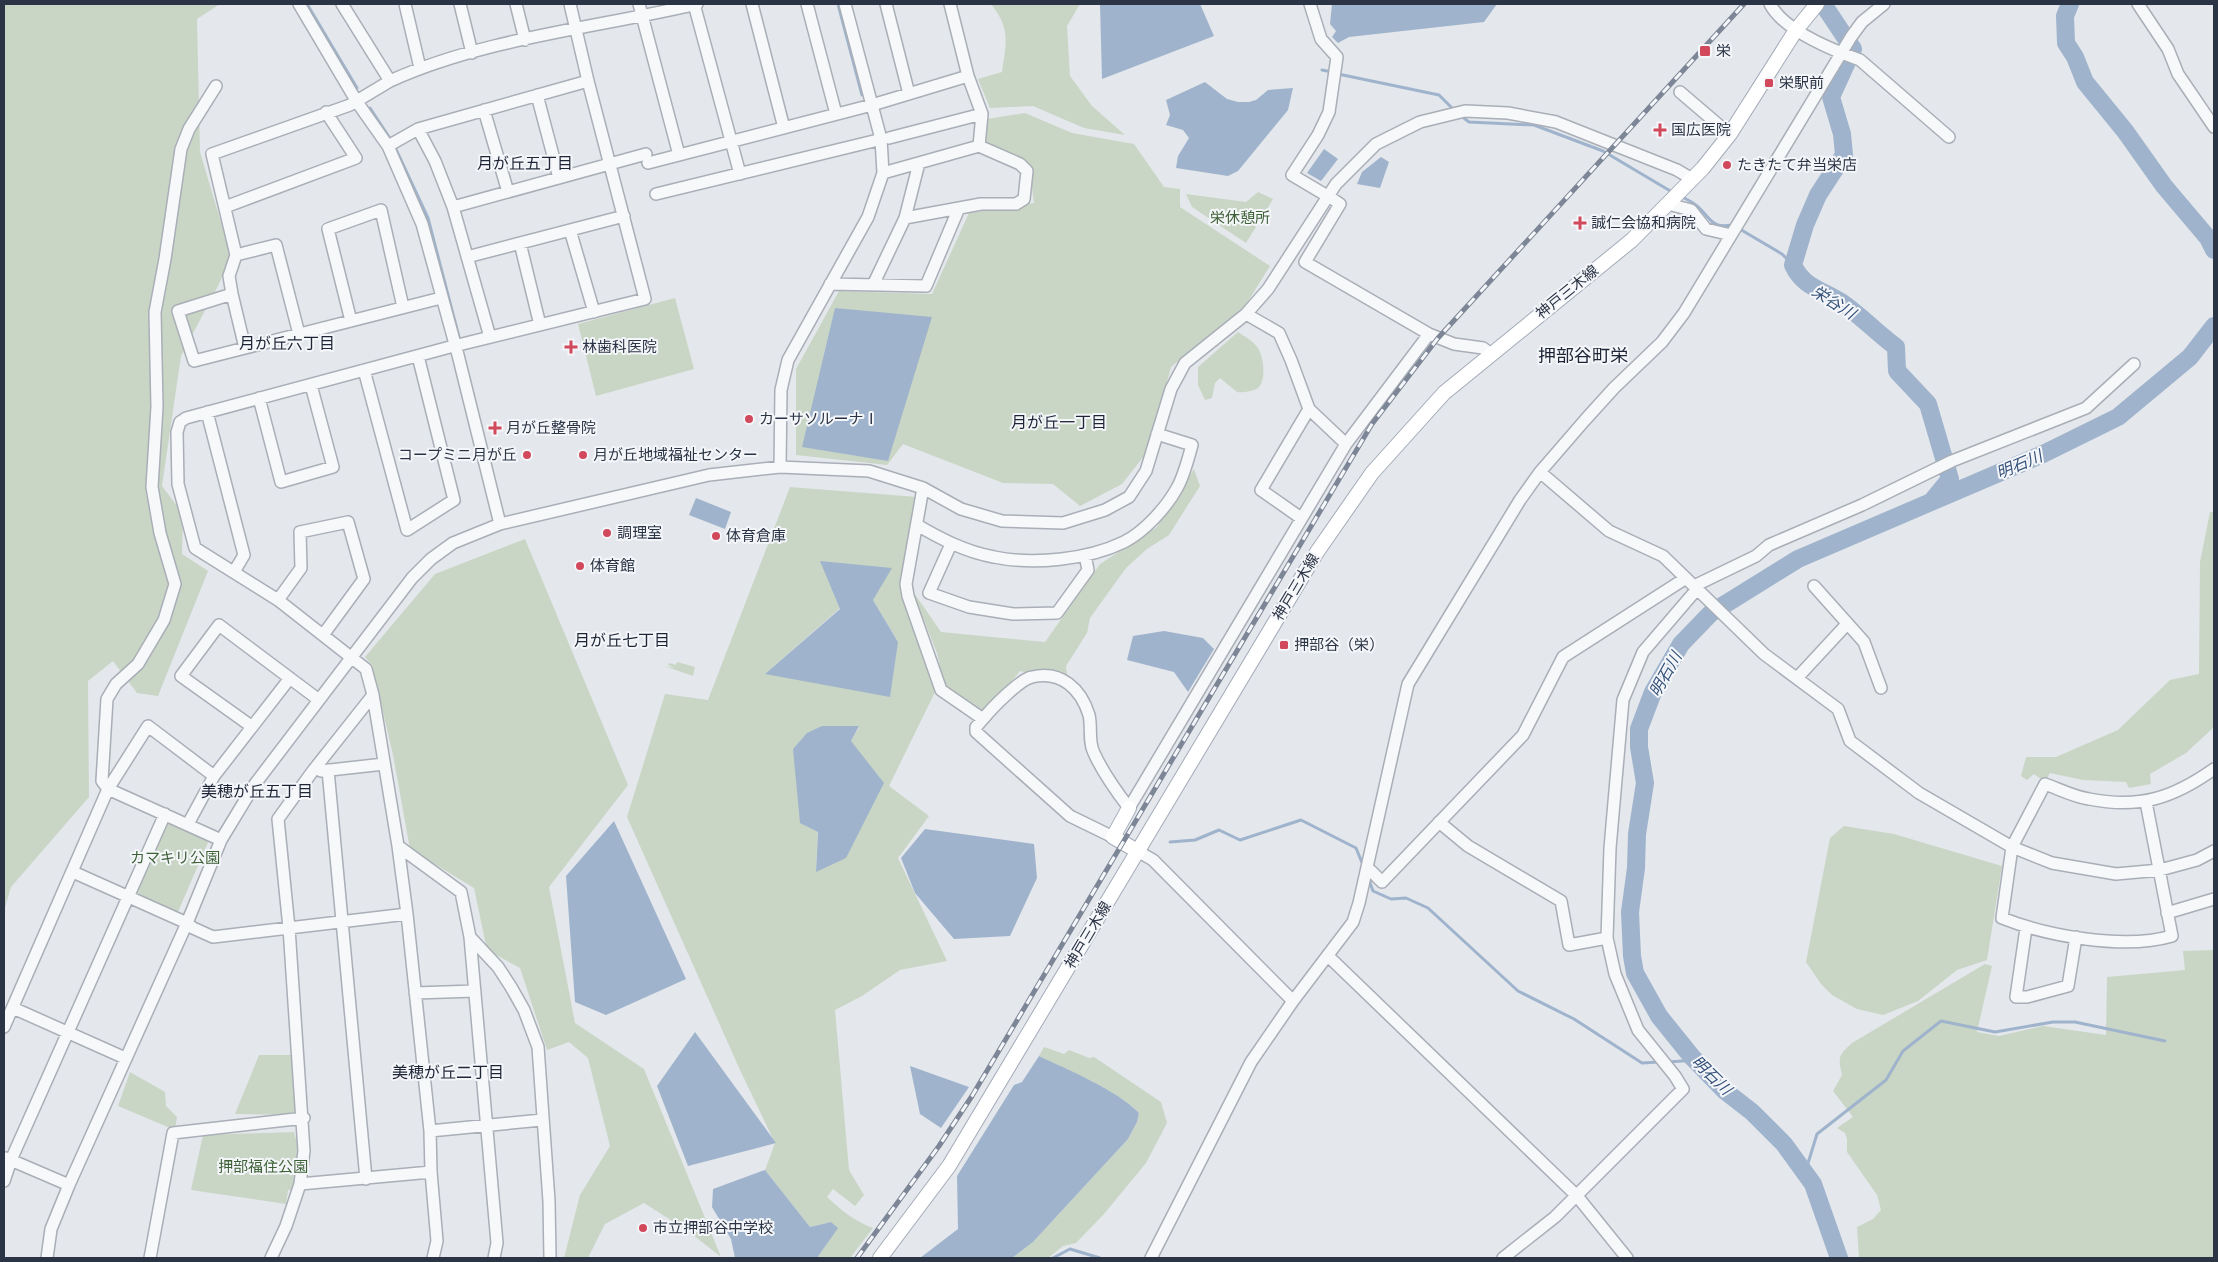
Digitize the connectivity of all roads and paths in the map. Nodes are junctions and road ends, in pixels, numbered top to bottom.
1 (299, 4) edge
2 (342, 4) edge
3 (405, 4) edge
4 (460, 4) edge
5 (516, 4) edge
6 (570, 4) edge
7 (695, 4) edge
8 (752, 4) edge
9 (807, 4) edge
10 (845, 4) edge
11 (886, 4) edge
12 (950, 4) edge
13 (1310, 4) edge
14 (1770, 4) edge
15 (1817, 4) edge
16 (1884, 4) edge
17 (2138, 4) edge
18 (640, 9) edge
19 (576, 29) junction
20 (1796, 30) junction
21 (525, 40) junction
22 (1848, 50) junction
23 (472, 54) junction
24 (420, 68) junction
25 (968, 76) junction
26 (390, 81) junction
27 (588, 81) junction
28 (216, 86) dead end
29 (1680, 92) dead end
30 (909, 94) junction
31 (537, 95) junction
32 (357, 102) junction
33 (872, 105) junction
34 (484, 110) junction
35 (326, 112) junction
36 (836, 114) junction
37 (982, 114) junction
38 (1721, 127) dead end
39 (2214, 127) edge
40 (784, 128) junction
41 (418, 129) junction
42 (1949, 137) dead end
43 (889, 138) dead end
44 (732, 141) junction
45 (874, 141) dead end
46 (388, 146) junction
47 (979, 146) junction
48 (679, 155) junction
49 (919, 163) junction
50 (610, 164) junction
51 (883, 173) junction
52 (740, 174) junction
53 (558, 178) junction
54 (1692, 178) junction
55 (508, 192) junction
56 (656, 194) dead end
57 (1326, 195) junction
58 (1674, 198) junction
59 (225, 207) junction
60 (453, 207) junction
61 (959, 208) junction
62 (624, 216) junction
63 (905, 218) junction
64 (1735, 229) junction
65 (570, 230) junction
66 (520, 243) junction
67 (236, 255) junction
68 (467, 257) junction
69 (830, 284) junction
70 (873, 285) junction
71 (232, 294) junction
72 (441, 298) junction
73 (403, 307) junction
74 (594, 312) junction
75 (1246, 314) junction
76 (351, 321) junction
77 (540, 325) junction
78 (299, 334) junction
79 (1429, 334) junction
80 (490, 337) junction
81 (455, 346) junction
82 (245, 348) junction
83 (1491, 354) junction
84 (418, 356) junction
85 (2134, 364) dead end
86 (364, 370) junction
87 (311, 384) junction
88 (259, 398) junction
89 (1309, 409) junction
90 (207, 412) junction
91 (1157, 434) junction
92 (1346, 444) junction
93 (780, 467) junction
94 (1540, 472) junction
95 (923, 488) junction
96 (1302, 518) junction
97 (500, 524) junction
98 (917, 525) junction
99 (951, 544) junction
100 (1085, 555) junction
101 (234, 572) junction
102 (1692, 584) junction
103 (1814, 586) dead end
104 (278, 600) junction
105 (1847, 624) junction
106 (323, 635) junction
107 (351, 657) junction
108 (290, 678) junction
109 (1797, 678) junction
110 (1881, 688) dead end
111 (373, 695) junction
112 (319, 700) junction
113 (983, 719) junction
114 (251, 726) junction
115 (384, 764) junction
116 (2214, 769) edge
117 (328, 770) junction
118 (312, 772) junction
119 (214, 776) junction
120 (108, 789) junction
121 (2146, 802) junction
122 (1129, 808) junction
123 (165, 814) junction
124 (1438, 822) junction
125 (188, 824) junction
126 (1113, 837) junction
127 (221, 840) junction
128 (398, 846) junction
129 (2012, 847) junction
130 (1136, 850) junction
131 (2214, 851) edge
132 (1367, 867) junction
133 (2160, 870) junction
134 (73, 872) junction
135 (128, 898) junction
136 (2214, 899) edge
137 (2167, 913) junction
138 (407, 914) junction
139 (187, 923) junction
140 (342, 923) junction
141 (290, 928) junction
142 (2026, 928) junction
143 (470, 937) junction
144 (2076, 937) junction
145 (1607, 938) junction
146 (1328, 956) junction
147 (475, 990) junction
148 (415, 993) junction
149 (1294, 1001) junction
150 (12, 1008) junction
151 (4, 1027) edge
152 (68, 1034) junction
153 (125, 1058) junction
154 (304, 1118) junction
155 (542, 1120) junction
156 (486, 1126) junction
157 (430, 1131) junction
158 (7, 1159) edge
159 (431, 1172) junction
160 (366, 1179) junction
161 (4, 1181) edge
162 (300, 1184) junction
163 (69, 1185) junction
164 (1577, 1196) junction
165 (47, 1258) edge
166 (150, 1258) edge
167 (271, 1258) edge
168 (433, 1258) edge
169 (494, 1258) edge
170 (550, 1258) edge
171 (880, 1258) edge
172 (1151, 1258) edge
173 (1503, 1258) edge
174 (1627, 1258) edge

1 - 32 street
2 - 26 street
3 - 24 street
4 - 23 street
5 - 21 street
6 - 19 street
7 - 18 street
7 - 44 street
8 - 40 street
9 - 36 street
10 - 33 street
11 - 30 street
12 - 25 street
13 - 57 street
14 - 20 street
15 - 20 main road, 神戸三木線
16 - 22 street
17 - 39 street
18 - 19 street
18 - 48 street
19 - 21 street
19 - 27 street
20 - 22 street
20 - 54 main road, 神戸三木線
21 - 23 street
22 - 42 street
22 - 64 street
23 - 24 street
24 - 26 street
25 - 30 street
25 - 37 street
26 - 32 street
27 - 31 street
27 - 50 street
28 - 120 street
29 - 38 street
30 - 33 street
31 - 34 street
31 - 53 street
32 - 35 street
32 - 46 street
33 - 36 street
33 - 51 street
34 - 41 street
34 - 55 street
35 - 59 street
35 - 59 street
36 - 40 street
37 - 43 street
37 - 47 street
40 - 44 street
41 - 46 street
41 - 60 street
44 - 48 street
44 - 52 street
45 - 52 street
46 - 72 street
47 - 49 street
47 - 61 street
48 - 50 street
49 - 51 street
49 - 63 street
50 - 53 street
50 - 62 street
51 - 69 street
52 - 56 street
53 - 55 street
54 - 57 street
54 - 58 main road, 神戸三木線
55 - 60 street
57 - 75 street
57 - 79 street
58 - 64 street
58 - 83 main road, 神戸三木線
59 - 67 street
60 - 68 street
61 - 63 street
61 - 70 street
62 - 65 street
62 - 74 street
63 - 70 street
64 - 94 street
65 - 66 street
65 - 74 street
66 - 68 street
66 - 77 street
67 - 71 street
67 - 78 street
68 - 80 street
69 - 70 street
69 - 93 street
71 - 82 street
71 - 82 street
72 - 73 street
72 - 81 street
73 - 76 street
73 - 76 street
74 - 77 street
75 - 89 street
75 - 91 street
76 - 78 street
77 - 80 street
78 - 82 street
79 - 83 street
79 - 92 street
80 - 81 street
81 - 84 street
81 - 97 street
83 - 130 main road, 神戸三木線
84 - 86 street
84 - 86 street
85 - 102 street
86 - 87 street
87 - 88 street
87 - 88 street
88 - 90 street
89 - 92 street
89 - 96 street
90 - 101 street
90 - 101 street
91 - 95 street
91 - 100 street
92 - 96 street
93 - 95 street
93 - 97 street
94 - 102 street
94 - 132 street
95 - 98 street
96 - 122 street
97 - 107 street
98 - 99 street
98 - 113 street
99 - 100 street
99 - 100 street
101 - 104 street
102 - 109 street
102 - 124 street
102 - 145 street
103 - 105 street
104 - 106 street
104 - 106 street
105 - 109 street
105 - 110 street
106 - 107 street
107 - 111 street
107 - 112 street
108 - 112 street
108 - 114 street
108 - 114 street
109 - 129 street
111 - 115 street
111 - 118 street
112 - 127 street
113 - 122 street
113 - 126 street
114 - 119 street
115 - 117 street
115 - 128 street
116 - 121 street
117 - 118 street
117 - 140 street
118 - 141 street
119 - 120 street
119 - 125 street
120 - 123 street
120 - 134 street
121 - 129 street
121 - 133 street
122 - 126 main road
123 - 125 street
123 - 135 street
124 - 132 street
124 - 145 street
125 - 127 street
126 - 130 main road
127 - 139 street
128 - 138 street
128 - 143 street
129 - 133 street
129 - 142 street
130 - 149 street
130 - 171 main road, 神戸三木線
131 - 133 street
132 - 146 street
133 - 137 street
134 - 135 street
134 - 150 street
135 - 139 street
135 - 152 street
136 - 137 street
137 - 144 street
138 - 140 street
138 - 148 street
139 - 141 street
139 - 153 street
140 - 141 street
140 - 160 street
141 - 154 street
142 - 144 street
142 - 144 street
143 - 147 street
143 - 155 street
145 - 164 street
146 - 149 street
146 - 164 street
147 - 148 street
147 - 156 street
148 - 157 street
149 - 172 street
150 - 151 street
150 - 152 street
152 - 153 street
152 - 158 street
153 - 163 street
154 - 162 street
154 - 166 street
155 - 156 street
155 - 170 street
156 - 157 street
156 - 169 street
157 - 159 street
158 - 161 street
158 - 163 street
159 - 160 street
159 - 168 street
160 - 162 street
162 - 167 street
163 - 165 street
164 - 173 street
164 - 174 street

